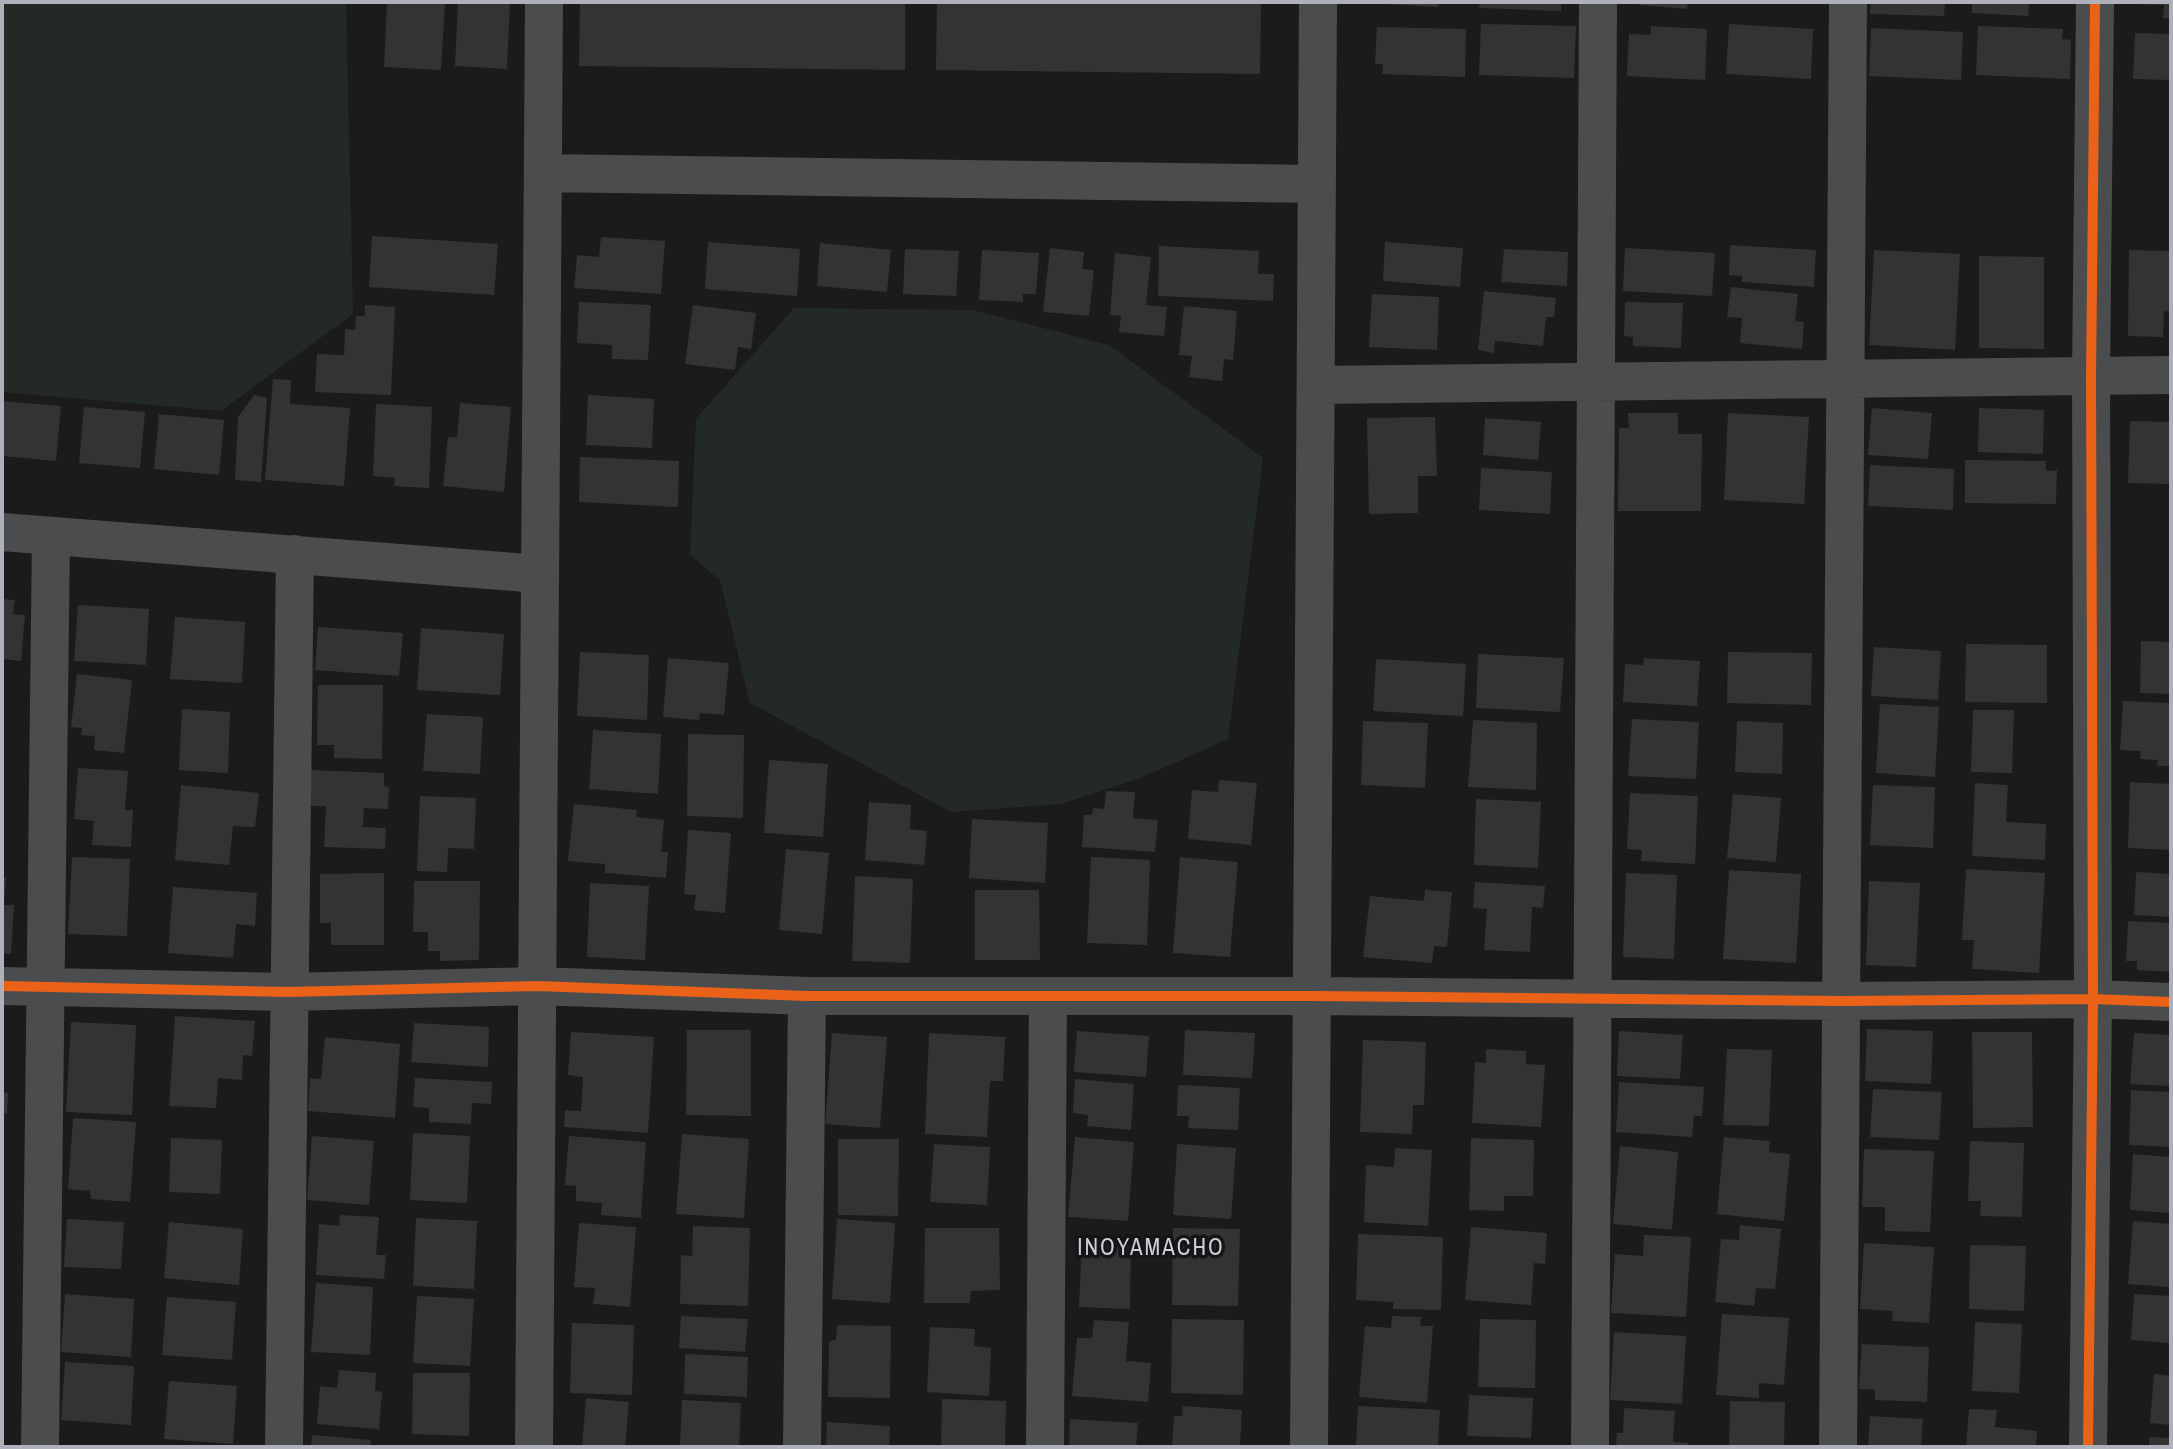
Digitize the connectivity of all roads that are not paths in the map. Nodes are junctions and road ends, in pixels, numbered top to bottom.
1 (544, 2) edge
2 (1318, 2) edge
3 (1598, 2) edge
4 (1848, 2) edge
5 (2095, 2) edge
6 (543, 173) junction
7 (1317, 184) junction
8 (2171, 375) edge
9 (2091, 376) junction
10 (1845, 379) junction
11 (1596, 382) junction
12 (1315, 385) junction
13 (2, 532) edge
14 (51, 536) junction
15 (295, 554) junction
16 (540, 574) junction
17 (2, 986) edge
18 (47, 986) junction
19 (537, 986) junction
20 (288, 992) junction
21 (807, 996) junction
22 (1048, 996) junction
23 (1312, 996) junction
24 (2093, 999) junction
25 (1592, 1000) junction
26 (1842, 1001) junction
27 (2171, 1002) edge
28 (40, 1447) edge
29 (284, 1447) edge
30 (534, 1447) edge
31 (802, 1447) edge
32 (1045, 1447) edge
33 (1309, 1447) edge
34 (1590, 1447) edge
35 (1838, 1447) edge
36 (2088, 1447) edge

1 - 6 street
2 - 7 street
3 - 11 street
4 - 10 street
5 - 9 street
6 - 7 street
6 - 16 street
7 - 12 street
8 - 9 street
9 - 10 street
9 - 24 street
10 - 11 street
10 - 26 street
11 - 12 street
11 - 25 street
12 - 23 street
13 - 14 street
14 - 15 street
14 - 18 street
15 - 16 street
15 - 20 street
16 - 19 street
17 - 18 street
18 - 20 street
18 - 28 street
19 - 20 street
19 - 21 street
19 - 30 street
20 - 29 street
21 - 22 street
21 - 31 street
22 - 23 street
22 - 32 street
23 - 25 street
23 - 33 street
24 - 26 street
24 - 27 street
24 - 36 street
25 - 26 street
25 - 34 street
26 - 35 street

